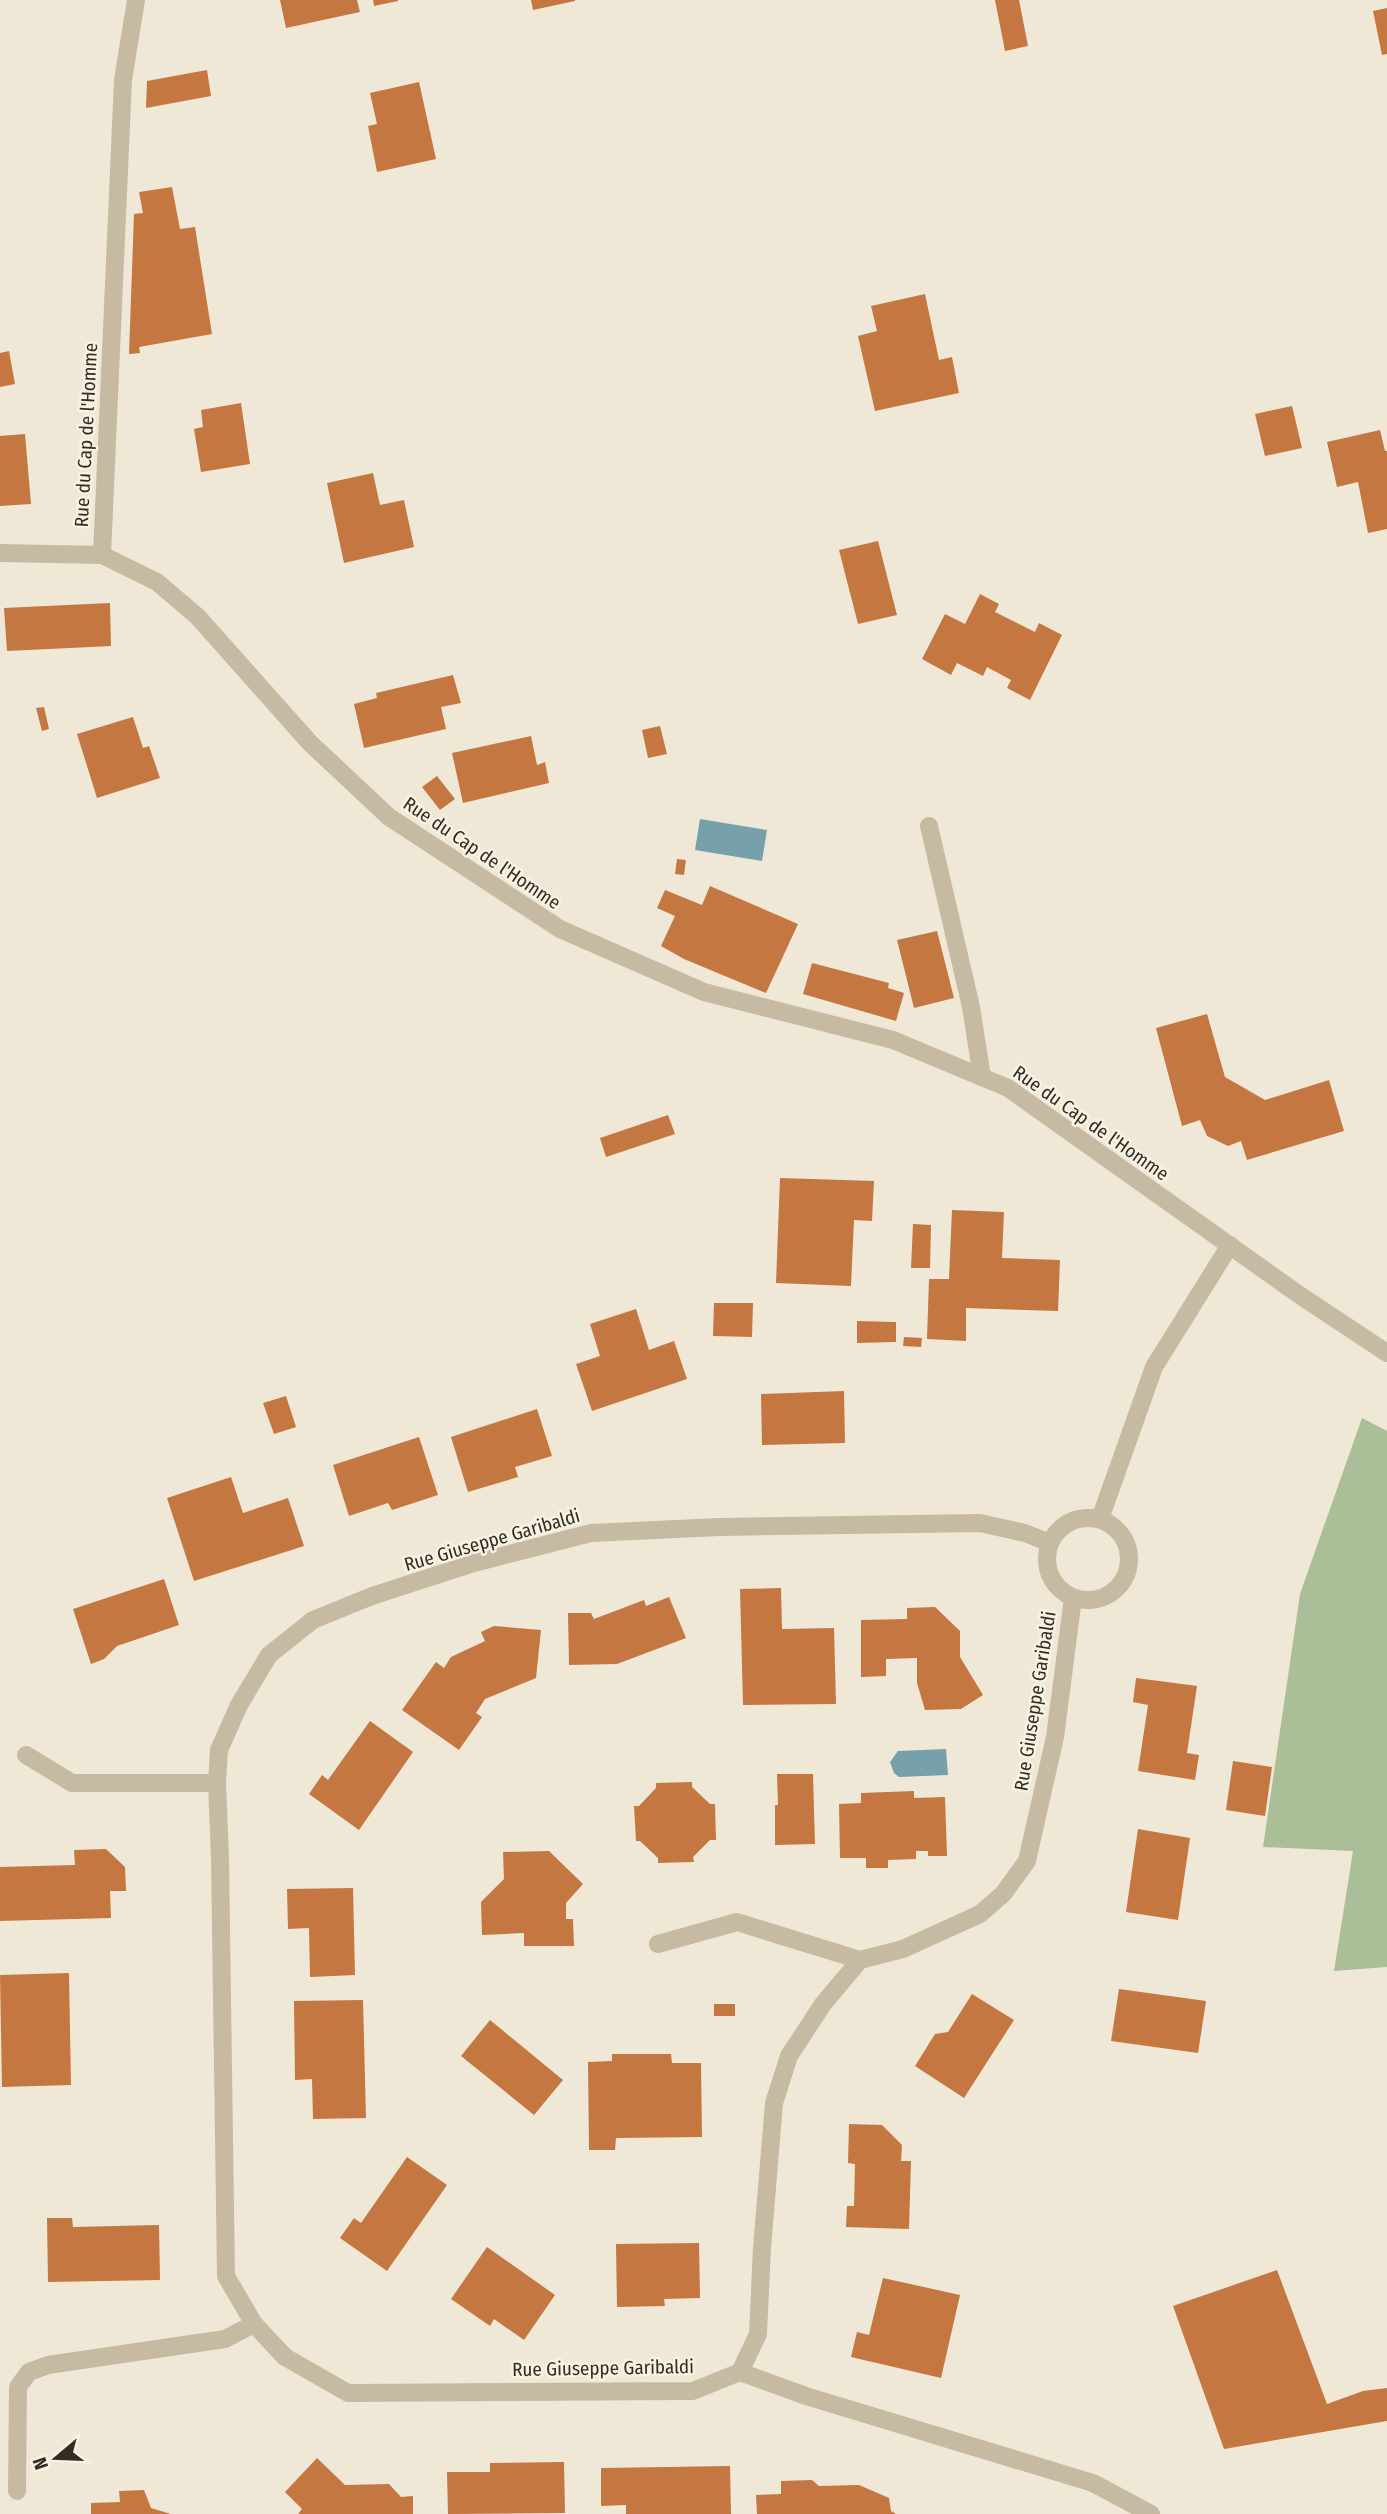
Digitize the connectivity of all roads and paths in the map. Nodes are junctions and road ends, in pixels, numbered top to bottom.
1 (136, 0) edge
2 (0, 553) edge
3 (102, 555) junction
4 (929, 826) dead end
5 (982, 1077) junction
6 (1230, 1245) junction
7 (1387, 1353) edge
8 (1100, 1519) junction
9 (1050, 1543) junction
10 (1073, 1598) junction
11 (26, 1755) dead end
12 (217, 1783) junction
13 (658, 1944) dead end
14 (860, 1960) junction
15 (254, 2324) junction
16 (740, 2372) junction
17 (17, 2491) dead end
18 (1151, 2514) edge

1 - 3 street, Rue du Cap de l'Homme
2 - 3 street
3 - 5 street, Rue du Cap de l'Homme
4 - 5 street
5 - 6 street, Rue du Cap de l'Homme
6 - 7 street, Rue du Cap de l'Homme
6 - 8 street
8 - 9 street
8 - 10 street
9 - 10 street
9 - 12 street, Rue Giuseppe Garibaldi
10 - 14 street, Rue Giuseppe Garibaldi
11 - 12 street
12 - 15 street, Rue Giuseppe Garibaldi
13 - 14 street
14 - 16 street
15 - 16 street, Rue Giuseppe Garibaldi
15 - 17 street
16 - 18 street

